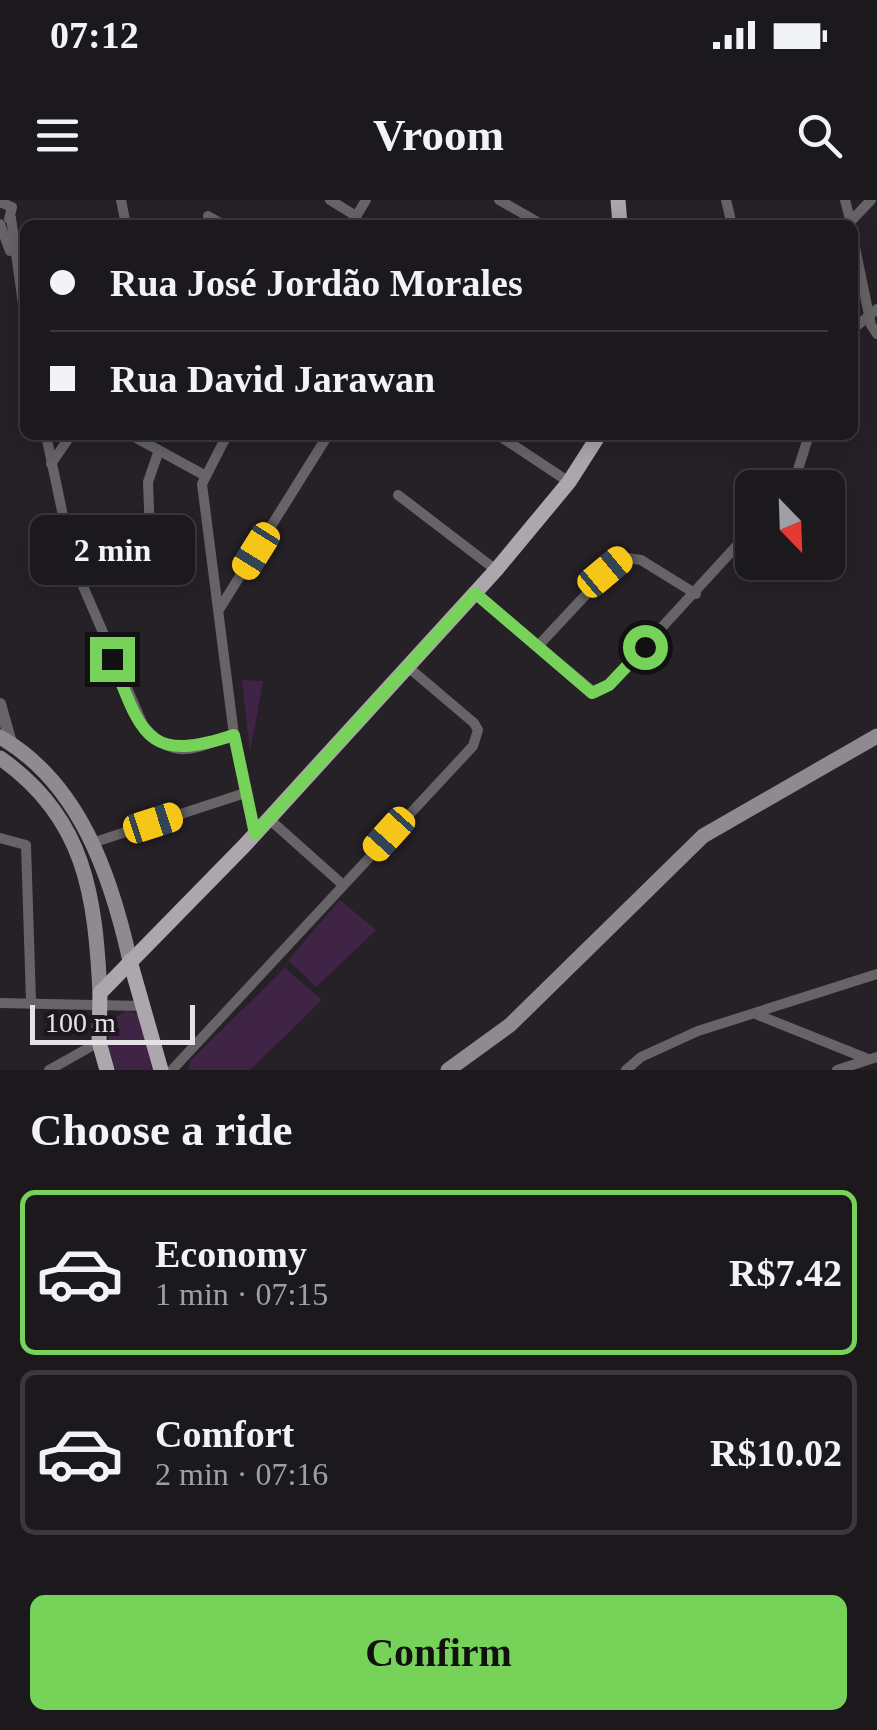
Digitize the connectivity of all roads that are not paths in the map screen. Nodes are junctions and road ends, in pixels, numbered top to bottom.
1 (330, 200) edge
2 (366, 200) edge
3 (500, 200) edge
4 (5, 201) edge
5 (208, 216) dead end
6 (215, 220) edge
7 (354, 220) edge
8 (535, 220) edge
9 (4, 221) edge
10 (858, 254) edge
11 (20, 290) edge
12 (873, 313) edge
13 (877, 334) edge
14 (47, 440) edge
15 (68, 440) edge
16 (138, 440) edge
17 (224, 440) edge
18 (325, 440) edge
19 (516, 440) edge
20 (596, 440) edge
21 (807, 440) edge
22 (158, 453) junction
23 (52, 464) junction
24 (798, 470) edge
25 (204, 475) junction
26 (569, 482) junction
27 (398, 496) dead end
28 (150, 536) dead end
29 (735, 543) edge
30 (496, 570) junction
31 (475, 593) junction
32 (696, 594) junction
33 (220, 609) junction
34 (538, 646) junction
35 (408, 666) junction
36 (0, 704) edge
37 (234, 735) junction
38 (877, 736) edge
39 (5, 740) edge
40 (0, 758) edge
41 (244, 793) junction
42 (269, 819) junction
43 (255, 834) junction
44 (0, 838) edge
45 (92, 842) junction
46 (342, 884) junction
47 (130, 961) junction
48 (877, 974) edge
49 (100, 998) junction
50 (31, 1002) junction
51 (0, 1003) edge
52 (142, 1006) junction
53 (757, 1014) junction
54 (99, 1042) junction
55 (872, 1058) edge
56 (50, 1070) edge
57 (107, 1070) edge
58 (161, 1070) edge
59 (172, 1070) edge
60 (448, 1070) edge
61 (626, 1070) edge
62 (837, 1070) edge

1 - 7 street
2 - 7 street
3 - 8 street
4 - 9 street
5 - 6 street
9 - 11 street
10 - 12 street
12 - 13 street
14 - 23 street
15 - 23 street
16 - 22 street
17 - 25 street
18 - 33 street
19 - 26 street
20 - 26 main road
21 - 24 street
22 - 25 street
22 - 28 street
23 - 37 street
25 - 33 street
26 - 30 main road
27 - 30 street
29 - 32 street
30 - 31 main road
31 - 34 street
31 - 35 main road
32 - 34 street
32 - 34 street
33 - 37 street
35 - 42 main road
35 - 46 street
36 - 39 street
37 - 41 street
38 - 60 main road
39 - 45 main road
40 - 49 main road
41 - 43 street
41 - 45 street
42 - 43 main road
42 - 46 street
43 - 47 main road
44 - 50 street
45 - 47 main road
46 - 59 street
47 - 49 main road
47 - 52 main road
48 - 53 street
49 - 50 street
49 - 52 street
49 - 54 main road
50 - 51 street
52 - 58 main road
53 - 55 street
53 - 61 street
54 - 56 street
54 - 57 main road
55 - 62 street

